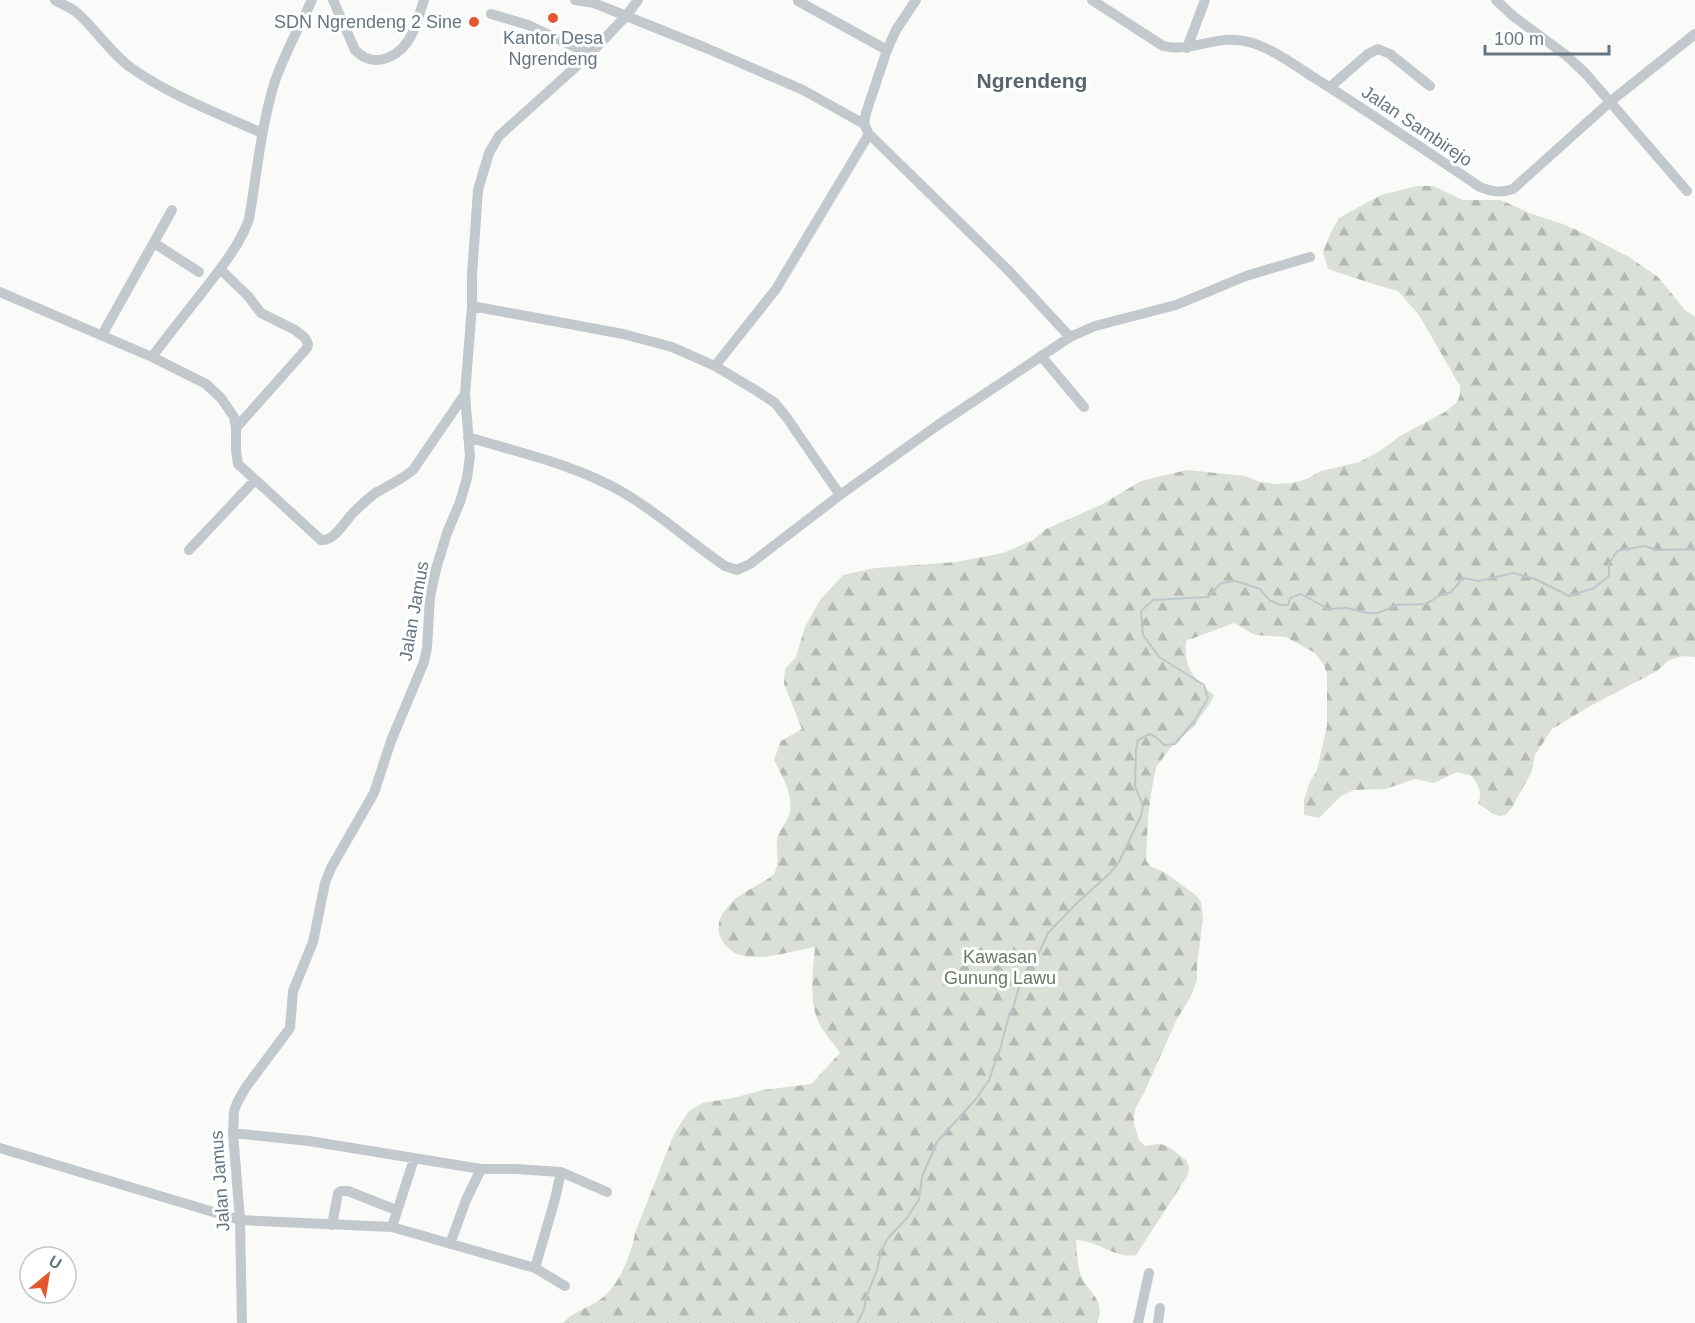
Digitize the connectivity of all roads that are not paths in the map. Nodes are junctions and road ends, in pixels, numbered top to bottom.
1 (55, 0) edge
2 (312, 0) edge
3 (333, 0) edge
4 (424, 0) edge
5 (575, 0) edge
6 (638, 0) edge
7 (916, 0) edge
8 (1092, 0) edge
9 (1205, 0) edge
10 (1496, 0) edge
11 (798, 2) dead end
12 (76, 5) edge
13 (491, 14) dead end
14 (626, 16) junction
15 (1695, 34) edge
16 (1187, 48) junction
17 (887, 50) junction
18 (590, 54) junction
19 (1430, 86) dead end
20 (1330, 87) junction
21 (1611, 101) junction
22 (867, 129) junction
23 (262, 133) junction
24 (1687, 191) dead end
25 (172, 210) dead end
26 (154, 243) junction
27 (1310, 257) dead end
28 (220, 269) junction
29 (199, 272) dead end
30 (0, 292) edge
31 (472, 306) junction
32 (102, 334) junction
33 (1070, 337) junction
34 (1041, 356) junction
35 (152, 357) junction
36 (715, 366) junction
37 (465, 394) junction
38 (1084, 407) dead end
39 (236, 428) junction
40 (468, 437) junction
41 (255, 480) junction
42 (840, 495) junction
43 (189, 550) dead end
44 (233, 1134) junction
45 (0, 1148) edge
46 (414, 1159) junction
47 (481, 1169) junction
48 (561, 1172) junction
49 (608, 1192) dead end
50 (396, 1210) junction
51 (240, 1221) junction
52 (332, 1225) junction
53 (392, 1227) junction
54 (450, 1244) junction
55 (535, 1268) junction
56 (1149, 1273) dead end
57 (565, 1286) dead end
58 (1160, 1308) dead end
59 (242, 1323) edge
60 (1138, 1323) edge
61 (1158, 1323) edge

1 - 12 street
2 - 23 street
3 - 4 street
5 - 14 street
6 - 14 street, Jalan Jamus
7 - 17 street
8 - 16 street, Jalan Sambirejo
9 - 16 street
10 - 21 street
11 - 17 street
12 - 23 street
13 - 18 street
14 - 18 street, Jalan Jamus
14 - 22 street
15 - 21 street, Jalan Sambirejo
16 - 20 street, Jalan Sambirejo
17 - 22 street
18 - 31 street, Jalan Jamus
19 - 20 street
20 - 21 street, Jalan Sambirejo
21 - 24 street
22 - 33 street
22 - 36 street
23 - 28 street
25 - 26 street
26 - 29 street
26 - 32 street
27 - 33 street
28 - 35 street
28 - 39 street
30 - 32 street
31 - 36 street
31 - 37 street, Jalan Jamus
32 - 35 street
33 - 34 street
34 - 38 street
34 - 42 street
35 - 39 street
36 - 42 street
37 - 40 street, Jalan Jamus
37 - 41 street
39 - 41 street
40 - 42 street
40 - 44 street, Jalan Jamus
41 - 43 street
44 - 46 street
44 - 51 street, Jalan Jamus
45 - 51 street
46 - 47 street
46 - 50 street
47 - 48 street
47 - 54 street
48 - 49 street
48 - 55 street
50 - 52 street
50 - 53 street
51 - 52 street
51 - 59 street, Jalan Jamus
52 - 53 street
53 - 54 street
54 - 55 street
55 - 57 street
56 - 60 street
58 - 61 street

